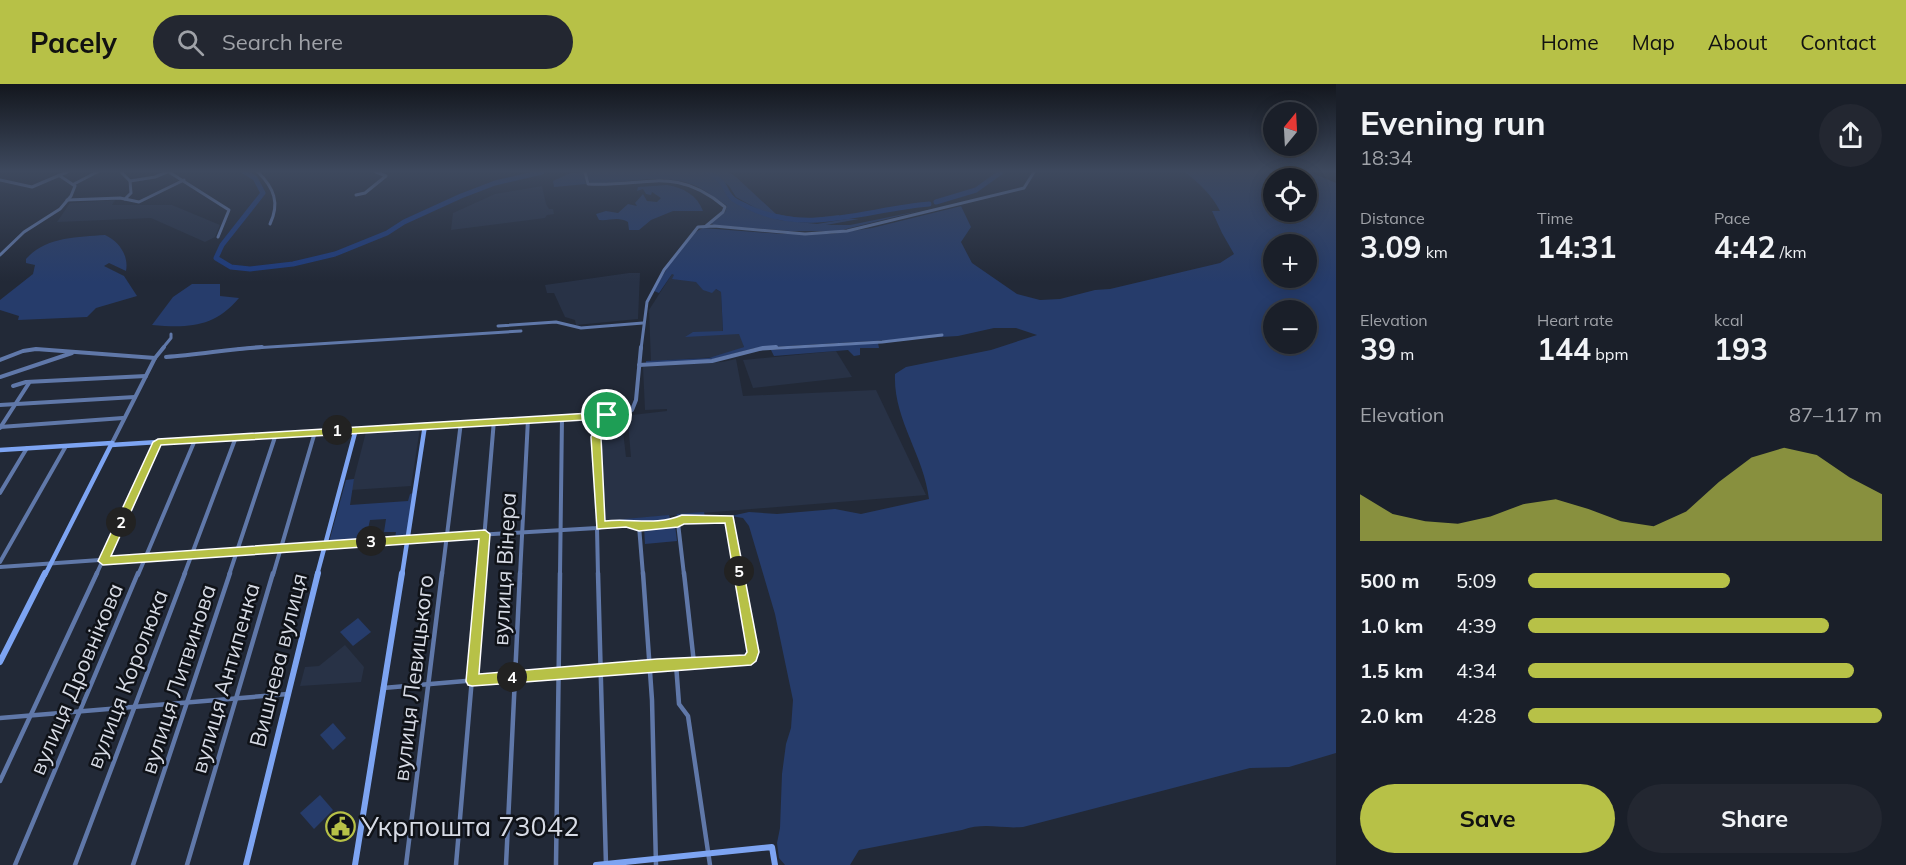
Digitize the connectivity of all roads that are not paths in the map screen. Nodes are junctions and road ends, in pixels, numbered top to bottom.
1 (59, 208) edge
2 (227, 208) edge
3 (276, 208) edge
4 (724, 208) edge
5 (940, 208) edge
6 (270, 224) dead end
7 (706, 226) junction
8 (218, 237) dead end
9 (0, 255) edge
10 (643, 323) junction
11 (498, 326) dead end
12 (521, 331) dead end
13 (171, 334) dead end
14 (942, 335) dead end
15 (73, 352) junction
16 (166, 357) dead end
17 (155, 358) junction
18 (0, 360) edge
19 (639, 365) junction
20 (146, 376) junction
21 (0, 377) edge
22 (29, 383) junction
23 (14, 386) dead end
24 (135, 397) junction
25 (16, 404) junction
26 (0, 405) edge
27 (607, 415) junction
28 (561, 417) junction
29 (123, 418) junction
30 (528, 419) junction
31 (495, 420) junction
32 (461, 422) junction
33 (425, 425) junction
34 (0, 427) edge
35 (356, 429) junction
36 (315, 431) junction
37 (276, 434) junction
38 (236, 437) junction
39 (195, 440) junction
40 (158, 442) junction
41 (111, 444) junction
42 (66, 446) junction
43 (27, 448) junction
44 (0, 450) edge
45 (0, 493) edge
46 (678, 522) junction
47 (639, 526) junction
48 (599, 527) junction
49 (559, 530) junction
50 (522, 531) junction
51 (485, 534) junction
52 (446, 538) junction
53 (409, 539) junction
54 (325, 544) junction
55 (280, 548) junction
56 (238, 550) junction
57 (193, 554) junction
58 (146, 557) junction
59 (103, 561) junction
60 (0, 562) edge
61 (50, 564) junction
62 (0, 567) edge
63 (0, 662) edge
64 (694, 663) junction
65 (676, 664) junction
66 (650, 666) junction
67 (602, 669) junction
68 (559, 673) junction
69 (515, 676) junction
70 (472, 681) junction
71 (428, 685) junction
72 (382, 688) junction
73 (288, 694) junction
74 (236, 699) junction
75 (187, 703) junction
76 (133, 707) junction
77 (80, 712) junction
78 (30, 716) junction
79 (0, 718) edge
80 (0, 781) edge
81 (709, 855) junction
82 (656, 863) edge
83 (606, 864) edge
84 (15, 865) edge
85 (75, 865) edge
86 (133, 865) edge
87 (187, 865) edge
88 (246, 865) edge
89 (355, 865) edge
90 (405, 865) edge
91 (456, 865) edge
92 (506, 865) edge
93 (556, 865) edge
94 (596, 865) edge
95 (710, 865) edge
96 (775, 865) edge

1 - 9 street
2 - 8 street
3 - 6 street
4 - 7 street
5 - 7 street
7 - 10 street
10 - 11 street
10 - 19 street
12 - 16 street
13 - 17 street
14 - 19 street
15 - 17 street
15 - 18 street
15 - 21 street
17 - 20 street
19 - 27 street
20 - 22 street
20 - 24 street
22 - 23 street
22 - 25 street
24 - 25 street
24 - 29 street
25 - 26 street
25 - 34 street
27 - 28 street
27 - 48 street
28 - 30 street
28 - 49 street
29 - 34 street
29 - 41 street
30 - 31 street
30 - 50 street, вулиця Вінера
31 - 32 street
31 - 51 street
32 - 33 street
32 - 52 street, вулиця Левицького
33 - 35 street
33 - 53 street
35 - 36 street
35 - 54 street, Вишнева вулиця
36 - 37 street
36 - 55 street, вулиця Антипенка
37 - 38 street
37 - 56 street, вулиця Литвинова
38 - 39 street
38 - 57 street, вулиця Королюка
39 - 40 street
39 - 58 street, вулиця Дровнікова
40 - 41 street
40 - 59 street
41 - 42 street
41 - 61 street
42 - 43 street
42 - 60 street
43 - 44 street
43 - 45 street
46 - 47 street
46 - 64 street
46 - 64 street
47 - 48 street
47 - 66 street
48 - 49 street
48 - 67 street
49 - 50 street
49 - 68 street
50 - 51 street
50 - 69 street, вулиця Вінера
51 - 52 street
51 - 70 street
52 - 53 street
52 - 71 street, вулиця Левицького
53 - 54 street
53 - 72 street
54 - 55 street
54 - 73 street, Вишнева вулиця
55 - 56 street
55 - 74 street, вулиця Антипенка
56 - 57 street
56 - 75 street, вулиця Литвинова
57 - 58 street
57 - 76 street, вулиця Королюка
58 - 59 street
58 - 77 street, вулиця Дровнікова
59 - 61 street
59 - 78 street
61 - 62 street
61 - 63 street
64 - 65 street
65 - 66 street
65 - 81 street
66 - 67 street
66 - 82 street
67 - 68 street
67 - 83 street
68 - 69 street
68 - 93 street
69 - 70 street
69 - 92 street, вулиця Вінера
70 - 71 street
70 - 91 street
71 - 72 street
71 - 90 street, вулиця Левицького
72 - 89 street
73 - 74 street
73 - 88 street, Вишнева вулиця
74 - 75 street
74 - 87 street, вулиця Антипенка
75 - 76 street
75 - 86 street, вулиця Литвинова
76 - 77 street
76 - 85 street, вулиця Королюка
77 - 78 street
77 - 84 street, вулиця Дровнікова
78 - 79 street
78 - 80 street
81 - 82 street
81 - 95 street
81 - 96 street
82 - 83 street
83 - 94 street

